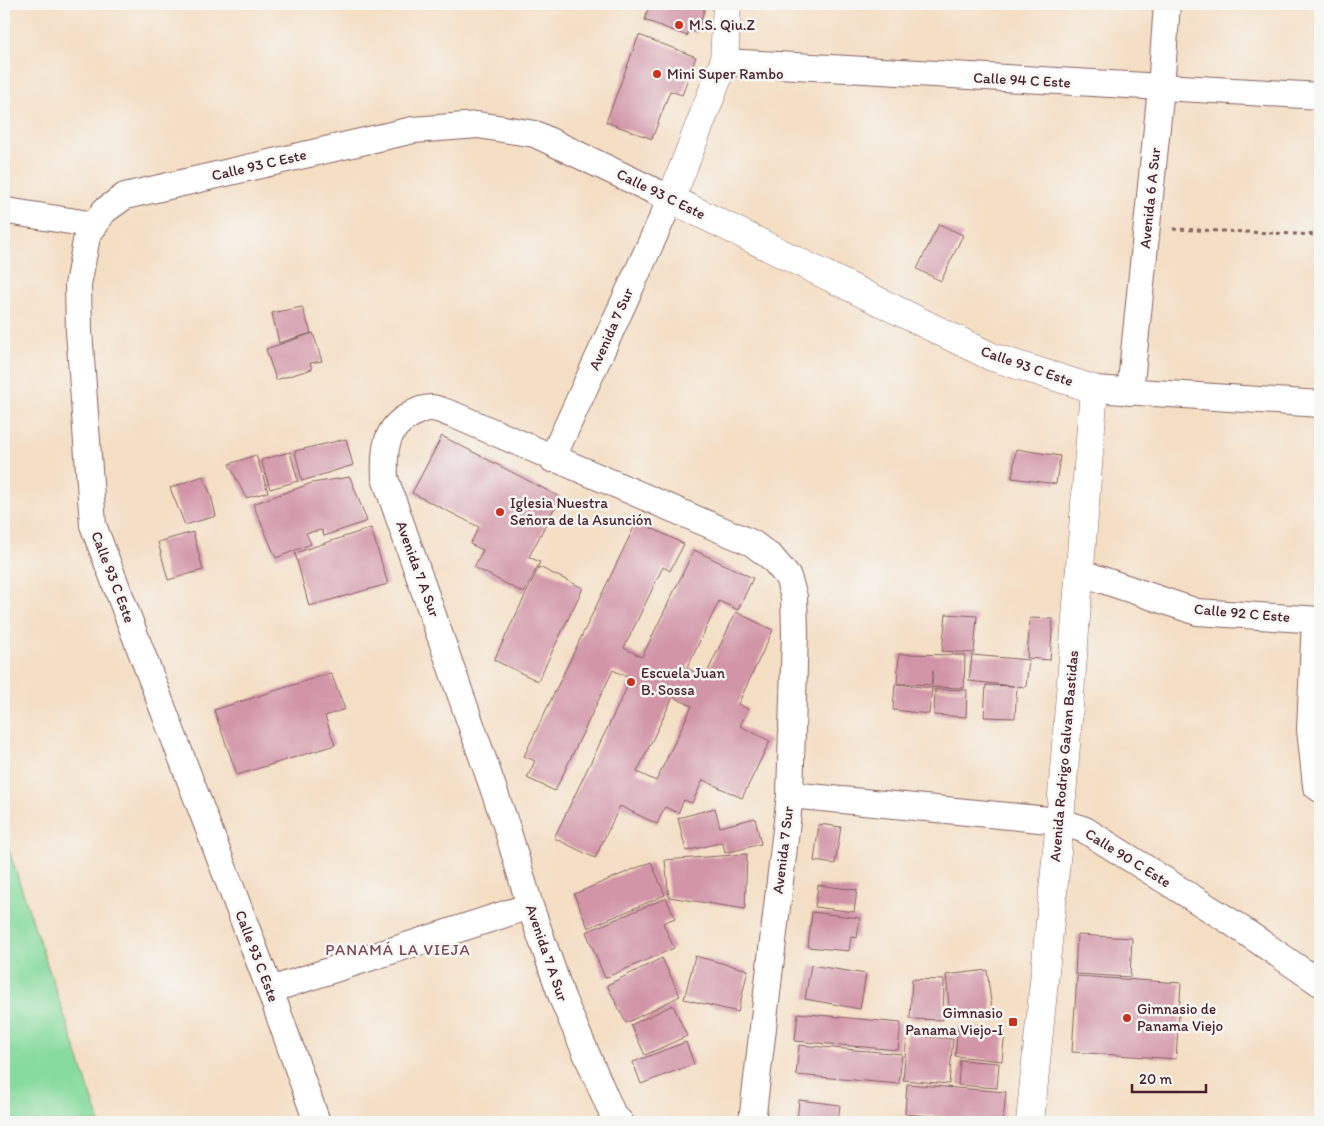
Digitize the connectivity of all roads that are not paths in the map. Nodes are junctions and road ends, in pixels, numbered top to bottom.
1 (727, 4) edge
2 (1167, 4) edge
3 (724, 62) junction
4 (1162, 88) junction
5 (1320, 96) edge
6 (671, 199) junction
7 (4, 213) edge
8 (95, 225) junction
9 (1094, 388) junction
10 (1130, 392) junction
11 (1320, 404) edge
12 (552, 459) junction
13 (1079, 572) junction
14 (788, 577) joint
15 (1318, 620) edge
16 (1320, 789) edge
17 (790, 795) junction
18 (1060, 821) junction
19 (530, 906) junction
20 (1320, 983) edge
21 (270, 990) junction
22 (317, 1122) edge
23 (620, 1122) edge
24 (752, 1122) edge
25 (1030, 1122) edge

1 - 3 street
2 - 4 street, Avenida 6 A Sur
3 - 4 street, Calle 94 C Este
3 - 6 street
4 - 5 street, Calle 94 C Este
4 - 10 street, Avenida 6 A Sur
6 - 8 street, Calle 93 C Este
6 - 9 street, Calle 93 C Este
6 - 12 street, Avenida 7 Sur
7 - 8 street
8 - 21 street, Calle 93 C Este
9 - 10 street, Calle 93 C Este
9 - 13 street, Avenida Rodrigo Galvan Bastidas
10 - 11 street, Calle 93 C Este
12 - 14 street, Avenida 7 A Sur
12 - 19 street, Avenida 7 A Sur
13 - 15 street, Calle 92 C Este
13 - 18 street, Avenida Rodrigo Galvan Bastidas
14 - 17 street, Avenida 7 Sur
15 - 16 street
17 - 18 street, Calle 90 C Este
17 - 24 street, Avenida 7 Sur
18 - 20 street, Calle 90 C Este
18 - 25 street, Avenida Rodrigo Galvan Bastidas
19 - 21 street
19 - 23 street, Avenida 7 A Sur
21 - 22 street, Calle 93 C Este

